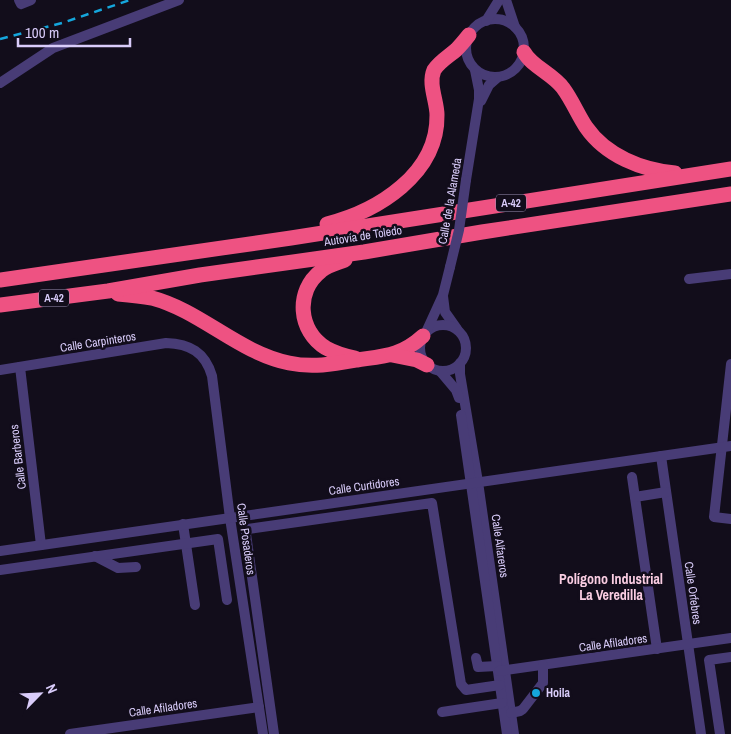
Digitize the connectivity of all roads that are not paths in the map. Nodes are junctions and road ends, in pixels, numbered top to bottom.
1 (179, 0) edge
2 (499, 0) edge
3 (506, 0) edge
4 (486, 20) junction
5 (515, 27) junction
6 (469, 35) junction
7 (524, 52) junction
8 (475, 70) junction
9 (497, 78) junction
10 (0, 83) edge
11 (478, 112) junction
12 (731, 169) edge
13 (697, 175) junction
14 (731, 194) edge
15 (291, 238) junction
16 (364, 252) junction
17 (731, 274) edge
18 (689, 279) dead end
19 (0, 280) edge
20 (108, 291) junction
21 (442, 295) junction
22 (0, 305) edge
23 (456, 329) junction
24 (425, 333) junction
25 (198, 352) joint
26 (392, 355) junction
27 (362, 359) junction
28 (460, 363) junction
29 (731, 364) edge
30 (20, 367) junction
31 (434, 368) junction
32 (0, 370) edge
33 (726, 446) edge
34 (661, 456) junction
35 (632, 477) dead end
36 (474, 483) junction
37 (666, 492) junction
38 (635, 497) junction
39 (230, 518) junction
40 (731, 519) edge
41 (183, 524) junction
42 (186, 544) junction
43 (41, 545) junction
44 (0, 551) edge
45 (95, 556) junction
46 (136, 567) dead end
47 (0, 570) edge
48 (227, 600) dead end
49 (195, 605) dead end
50 (731, 638) edge
51 (688, 645) junction
52 (657, 649) junction
53 (731, 657) edge
54 (476, 658) dead end
55 (543, 665) junction
56 (500, 674) junction
57 (502, 703) junction
58 (259, 707) junction
59 (442, 712) dead end
60 (511, 713) junction
61 (70, 734) edge
62 (263, 734) edge
63 (274, 734) edge
64 (507, 734) edge
65 (514, 734) edge
66 (701, 734) edge
67 (720, 734) edge

1 - 10 street
2 - 4 street
3 - 5 street
4 - 5 street
4 - 6 street
5 - 7 street
6 - 8 street, Calle de la Alameda
6 - 15 highway
7 - 9 street, Calle de la Alameda
7 - 13 highway
8 - 9 street
8 - 11 street, Calle de la Alameda
9 - 11 street, Calle de la Alameda
11 - 21 street, Calle de la Alameda, bridge
12 - 13 highway, Autovía de Toledo / A-42
13 - 15 highway, Autovía de Toledo / A-42
14 - 16 highway, Autovía de Toledo / A-42
15 - 19 highway, Autovía de Toledo / A-42
16 - 20 highway, Autovía de Toledo / A-42
16 - 27 highway
17 - 18 street
20 - 22 highway, Autovía de Toledo / A-42
20 - 27 highway
21 - 23 street
21 - 24 street, Calle de la Alameda
23 - 24 street
23 - 28 street
24 - 26 highway
24 - 31 street
25 - 30 street, Calle Carpinteros
25 - 39 street, Calle Posaderos
26 - 27 highway
26 - 31 highway
28 - 31 street
28 - 36 street, Calle Alfareros
29 - 33 street
30 - 32 street, Calle Carpinteros
30 - 43 street, Calle Barberos
31 - 36 street, Calle Alfareros
33 - 34 street, Calle Curtidores
33 - 40 street
34 - 36 street, Calle Curtidores
34 - 37 street, Calle Orfebres
35 - 38 street
36 - 39 street, Calle Curtidores
36 - 56 street, Calle Alfareros
37 - 38 street
37 - 51 street, Calle Orfebres
38 - 52 street
39 - 41 street, Calle Curtidores
39 - 58 street, Calle Posaderos
41 - 42 street
41 - 43 street, Calle Curtidores
42 - 45 street
42 - 48 street
42 - 49 street
43 - 44 street, Calle Curtidores
45 - 46 street
45 - 47 street
50 - 51 street, Calle Afiladores
51 - 52 street, Calle Afiladores
51 - 66 street, Calle Orfebres
52 - 55 street, Calle Afiladores
53 - 67 street
54 - 56 street
55 - 56 street, Calle Afiladores
55 - 60 street
56 - 57 street, Calle Alfareros
56 - 60 street, Calle Alfareros
56 - 63 street, Calle Afiladores
57 - 59 street
57 - 64 street, Calle Alfareros
58 - 61 street, Calle Afiladores
58 - 62 street, Calle Posaderos
60 - 65 street, Calle Alfareros

